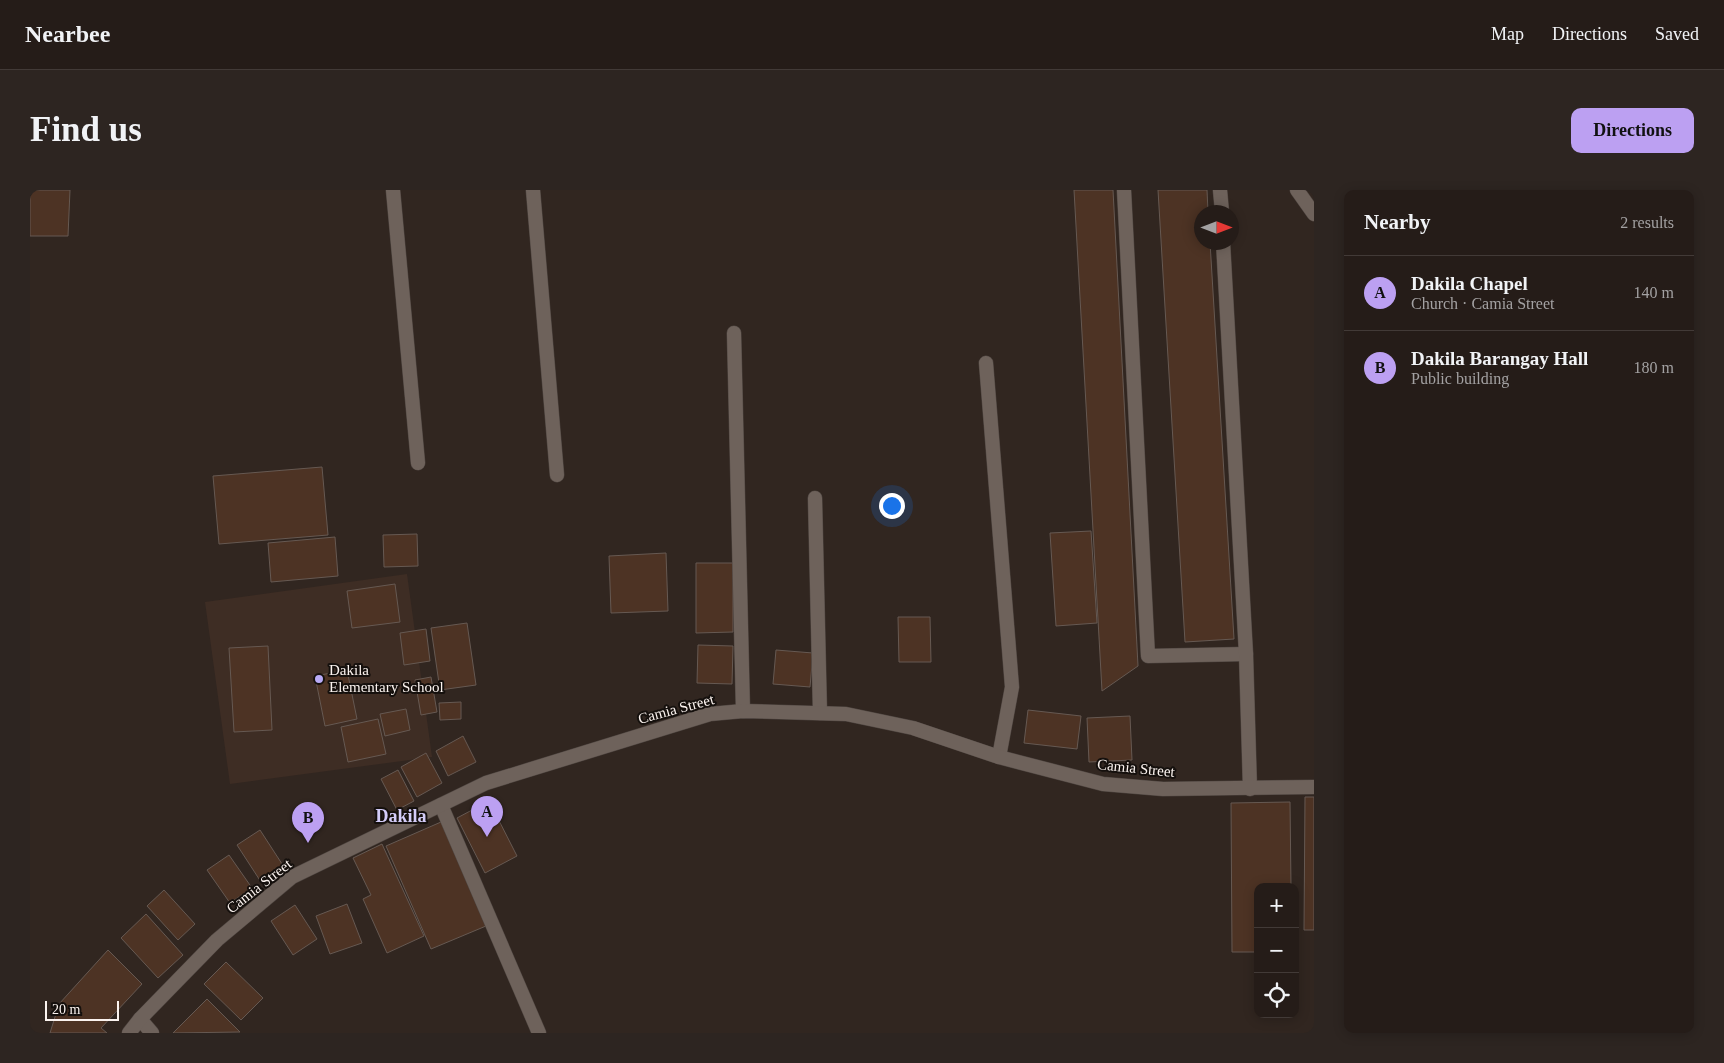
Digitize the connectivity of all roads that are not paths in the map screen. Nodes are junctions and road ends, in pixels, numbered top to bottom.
1 (393, 190) edge
2 (534, 190) edge
3 (1124, 190) edge
4 (1220, 190) edge
5 (1297, 190) edge
6 (1221, 205) edge
7 (1314, 214) edge
8 (1223, 250) edge
9 (734, 333) dead end
10 (986, 362) dead end
11 (418, 463) dead end
12 (557, 474) dead end
13 (815, 498) dead end
14 (1246, 654) junction
15 (743, 711) junction
16 (820, 714) junction
17 (999, 757) junction
18 (1314, 787) edge
19 (1250, 790) junction
20 (441, 805) junction
21 (140, 1018) junction
22 (129, 1033) edge
23 (152, 1033) edge
24 (539, 1033) edge

1 - 11 street
2 - 12 street
3 - 14 street
4 - 6 street
5 - 7 street
8 - 14 street
9 - 15 street
10 - 17 street
13 - 16 street
14 - 19 street
15 - 16 street, Camia Street
15 - 20 street, Camia Street
16 - 17 street, Camia Street
17 - 19 street, Camia Street
18 - 19 street, Camia Street
20 - 21 street, Camia Street
20 - 24 street
21 - 22 street, Camia Street
21 - 23 street

